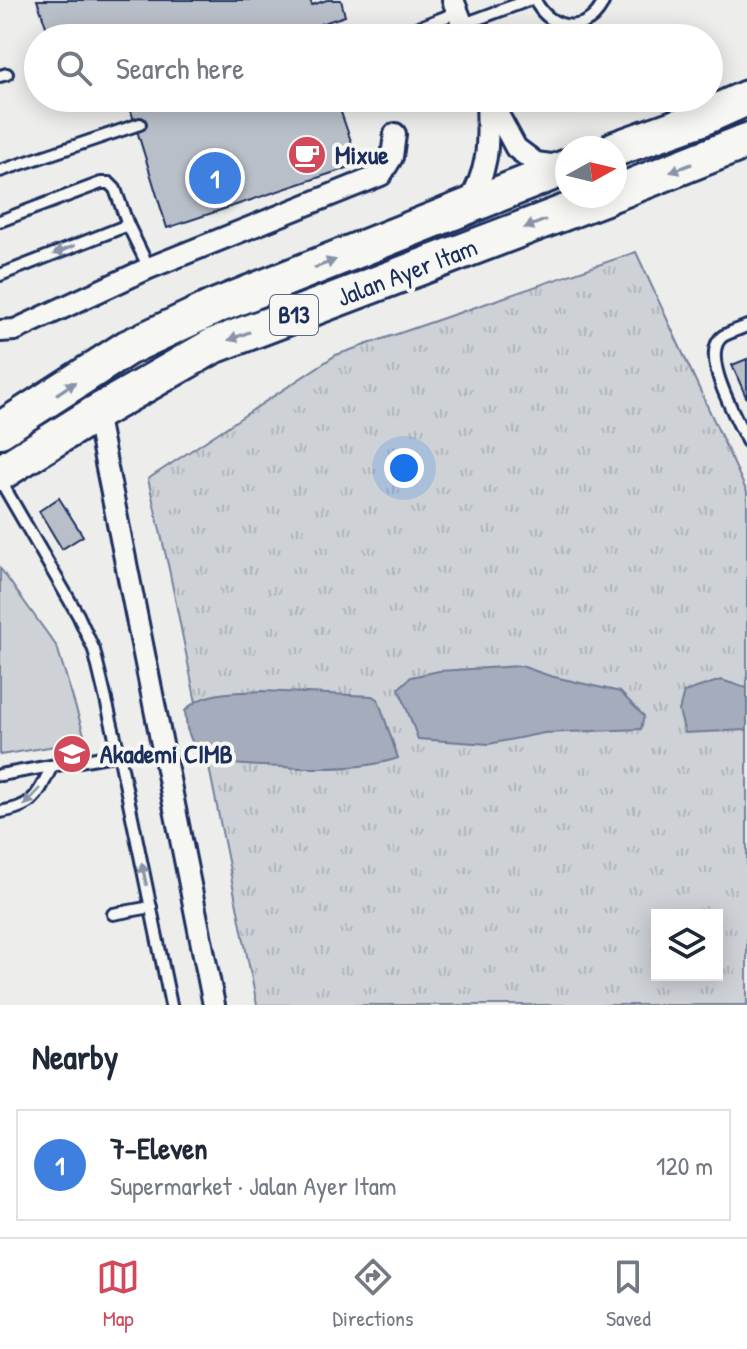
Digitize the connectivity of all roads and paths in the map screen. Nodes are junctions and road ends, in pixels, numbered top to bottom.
1 (532, 0) edge
2 (604, 0) edge
3 (461, 18) edge
4 (440, 24) edge
5 (565, 24) edge
6 (578, 24) edge
7 (747, 98) edge
8 (723, 109) edge
9 (488, 112) edge
10 (496, 112) edge
11 (716, 112) edge
12 (140, 124) dead end
13 (395, 134) dead end
14 (747, 141) edge
15 (627, 145) edge
16 (555, 165) edge
17 (0, 171) edge
18 (555, 172) edge
19 (627, 188) edge
20 (576, 208) edge
21 (464, 209) junction
22 (0, 221) edge
23 (128, 225) junction
24 (149, 268) junction
25 (0, 275) edge
26 (747, 326) edge
27 (0, 331) edge
28 (96, 413) junction
29 (0, 430) edge
30 (747, 441) edge
31 (0, 473) edge
32 (0, 480) edge
33 (119, 754) junction
34 (52, 766) junction
35 (0, 775) edge
36 (0, 812) edge
37 (151, 907) junction
38 (113, 914) dead end
39 (171, 1005) edge
40 (214, 1005) edge

1 - 3 lane
1 - 5 lane
2 - 6 lane
3 - 4 lane
7 - 8 main road
9 - 21 street
10 - 16 street
11 - 15 main road
12 - 17 lane
13 - 24 street
14 -> 19 main road
18 - 21 main road, Jalan Ayer Itam / B13
20 -> 28 main road, Jalan Ayer Itam / B13
29 -> 21 main road, Jalan Ayer Itam / B13
22 - 23 lane
23 - 24 lane
23 -> 25 lane
24 - 27 street
26 - 30 lane
28 - 31 main road, Jalan Ayer Itam / B13
28 - 40 street
32 - 33 lane
33 - 34 lane
37 -> 33 lane
34 - 35 lane
34 -> 36 lane
37 - 38 lane
37 - 39 lane

